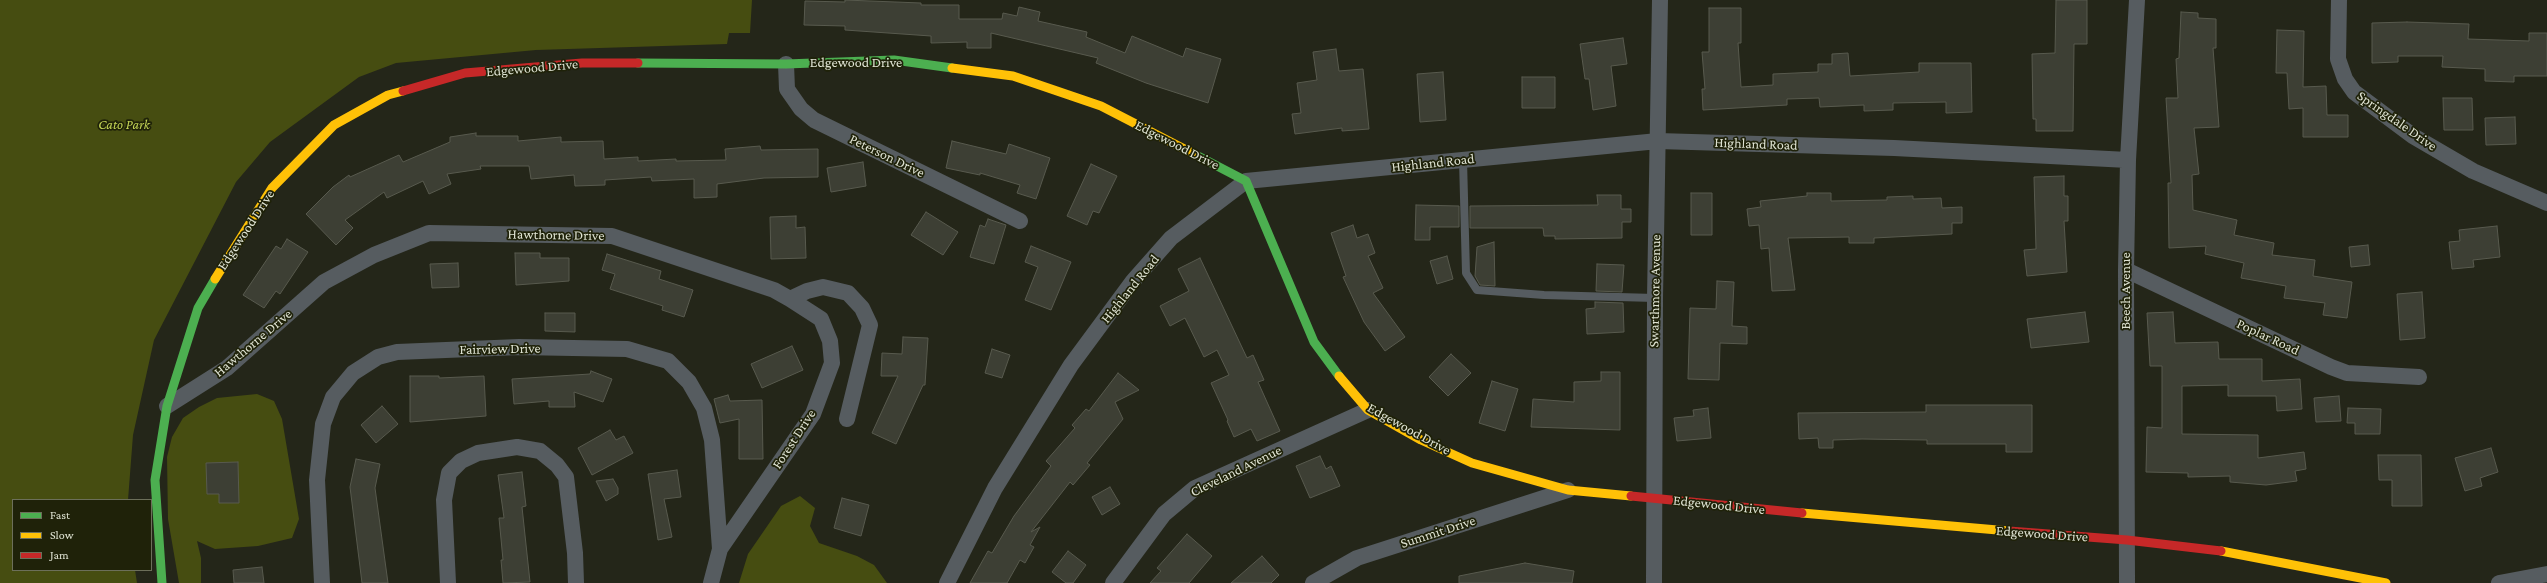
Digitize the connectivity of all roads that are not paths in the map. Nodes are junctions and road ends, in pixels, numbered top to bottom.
1 (1660, 0) edge
2 (2137, 0) edge
3 (2339, 0) edge
4 (786, 64) junction
5 (1658, 141) junction
6 (1463, 160) junction
7 (2128, 160) junction
8 (1246, 181) junction
9 (2547, 203) edge
10 (1020, 221) dead end
11 (2126, 270) junction
12 (1654, 298) junction
13 (790, 299) junction
14 (2419, 377) dead end
15 (167, 406) junction
16 (1368, 410) junction
17 (847, 419) dead end
18 (1568, 490) junction
19 (1654, 499) junction
20 (2127, 540) junction
21 (720, 549) junction
22 (2547, 574) edge
23 (2356, 581) edge
24 (162, 583) edge
25 (322, 583) edge
26 (448, 583) edge
27 (576, 583) edge
28 (711, 583) edge
29 (947, 583) edge
30 (1113, 583) edge
31 (1313, 583) edge
32 (1654, 583) edge
33 (2127, 583) edge
34 (2386, 583) edge
35 (2498, 583) edge

1 - 5 street, Swarthmore Avenue
2 - 7 street, Beech Avenue
3 - 9 street, Springdale Drive
4 - 8 street, Edgewood Drive
4 - 10 street, Peterson Drive
4 - 15 street, Edgewood Drive
5 - 6 street, Highland Road
5 - 7 street, Highland Road
5 - 12 street, Swarthmore Avenue
6 - 8 street, Highland Road
6 - 12 lane
7 - 11 street, Beech Avenue
8 - 16 street, Edgewood Drive
8 - 29 street, Highland Road
11 - 14 street, Poplar Road
11 - 20 street, Beech Avenue
12 - 19 street, Swarthmore Avenue
13 - 15 street, Hawthorne Drive
13 - 17 street
13 - 21 street, Forest Drive
15 - 24 street, Edgewood Drive
16 - 18 street, Edgewood Drive
16 - 30 street, Cleveland Avenue
18 - 19 street, Edgewood Drive
18 - 31 street, Summit Drive
19 - 20 street, Edgewood Drive
19 - 32 street, Swarthmore Avenue
20 - 23 street, Edgewood Drive
20 - 33 street, Beech Avenue
21 - 25 street, Fairview Drive
21 - 28 street, Forest Drive
22 - 35 street
23 - 34 street, Edgewood Drive
26 - 27 street

